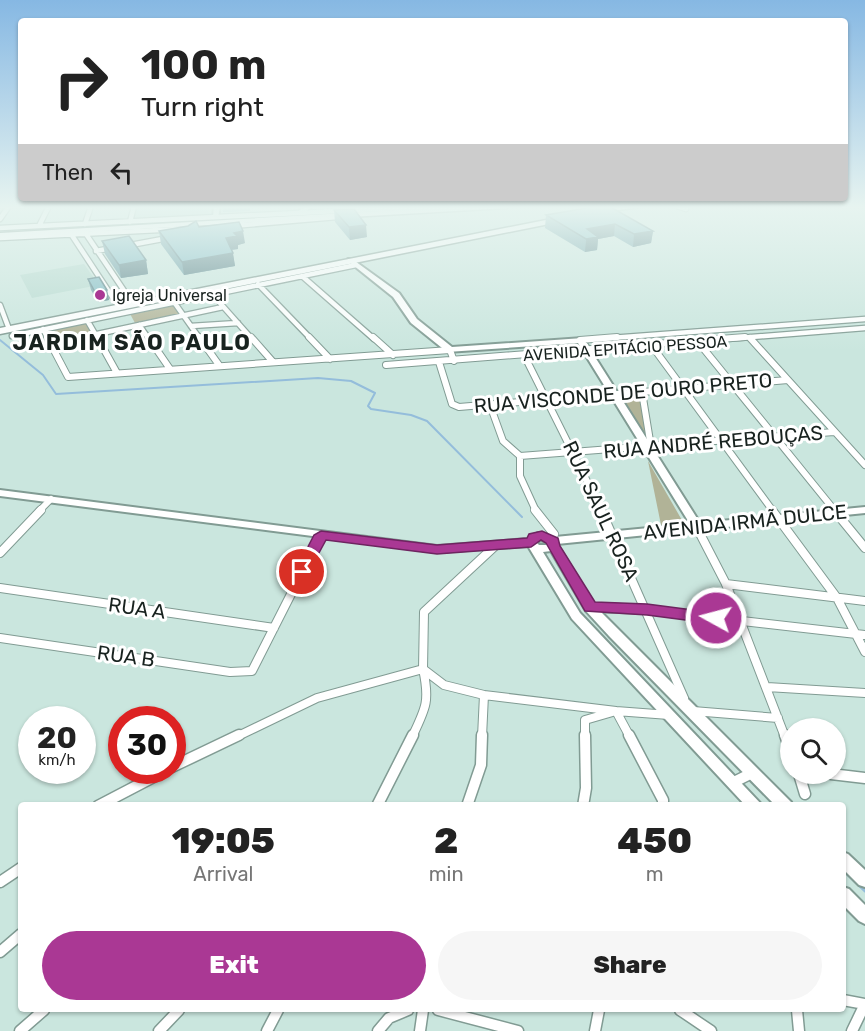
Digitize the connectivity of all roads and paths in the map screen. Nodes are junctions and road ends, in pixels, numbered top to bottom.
1 (84, 254) edge
2 (392, 254) edge
3 (101, 256) joint
4 (87, 259) junction
5 (353, 262) junction
6 (302, 276) junction
7 (118, 282) junction
8 (258, 284) junction
9 (105, 286) junction
10 (212, 294) junction
11 (174, 302) junction
12 (0, 304) edge
13 (133, 304) junction
14 (119, 307) junction
15 (223, 307) junction
16 (183, 315) junction
17 (865, 319) edge
18 (87, 320) junction
19 (238, 323) junction
20 (812, 323) junction
21 (139, 325) junction
22 (191, 326) junction
23 (865, 328) edge
24 (44, 329) junction
25 (820, 331) junction
26 (7, 332) edge
27 (96, 334) junction
28 (750, 338) junction
29 (580, 340) junction
30 (699, 343) junction
31 (51, 344) junction
32 (652, 346) junction
33 (450, 350) junction
34 (588, 350) junction
35 (393, 355) junction
36 (524, 355) junction
37 (330, 359) junction
38 (454, 361) junction
39 (273, 362) junction
40 (439, 362) junction
41 (219, 365) junction
42 (386, 365) dead end
43 (170, 369) junction
44 (117, 373) junction
45 (788, 380) junction
46 (730, 384) junction
47 (685, 389) junction
48 (642, 392) junction
49 (613, 394) junction
50 (546, 400) junction
51 (490, 405) junction
52 (834, 432) junction
53 (772, 437) junction
54 (723, 441) junction
55 (649, 447) junction
56 (575, 453) junction
57 (520, 456) junction
58 (865, 465) edge
59 (0, 493) edge
60 (51, 499) junction
61 (865, 510) edge
62 (836, 513) junction
63 (778, 518) junction
64 (696, 526) junction
65 (321, 535) junction
66 (613, 535) junction
67 (553, 540) junction
68 (495, 546) junction
69 (534, 546) junction
70 (865, 548) edge
71 (0, 553) edge
72 (726, 584) junction
73 (0, 588) edge
74 (837, 598) junction
75 (865, 601) edge
76 (590, 608) junction
77 (647, 610) junction
78 (739, 621) junction
79 (274, 628) junction
80 (861, 635) edge
81 (0, 638) edge
82 (865, 652) edge
83 (423, 669) junction
84 (767, 687) junction
85 (865, 693) edge
86 (484, 695) junction
87 (616, 711) junction
88 (690, 711) junction
89 (671, 715) junction
90 (778, 718) junction
91 (780, 723) edge
92 (186, 760) edge
93 (752, 773) junction
94 (846, 776) edge
95 (865, 778) edge
96 (734, 782) junction
97 (140, 784) edge
98 (802, 784) edge
99 (805, 794) dead end
100 (106, 802) edge
101 (379, 802) edge
102 (468, 802) edge
103 (584, 802) edge
104 (664, 802) edge
105 (752, 802) edge
106 (782, 802) edge
107 (846, 862) edge
108 (18, 870) edge
109 (865, 880) edge
110 (0, 882) edge
111 (846, 897) edge
112 (865, 916) edge
113 (18, 937) edge
114 (0, 952) edge
115 (846, 1001) edge
116 (865, 1004) edge
117 (42, 1012) edge
118 (176, 1012) edge
119 (277, 1012) edge
120 (403, 1012) edge
121 (423, 1012) edge
122 (446, 1012) edge
123 (599, 1012) edge
124 (683, 1012) edge
125 (797, 1012) edge
126 (20, 1031) edge
127 (159, 1031) edge
128 (267, 1031) edge
129 (378, 1031) edge
130 (420, 1031) edge
131 (518, 1031) edge
132 (595, 1031) edge
133 (711, 1031) edge
134 (799, 1031) edge
135 (852, 1031) edge

1 - 4 street
2 - 5 highway
3 - 4 street
3 - 7 street
4 - 9 street
5 - 6 street
5 - 13 highway
5 - 33 main road
6 - 8 street
6 - 35 street
7 - 9 street
7 - 13 street
8 - 10 street
8 - 37 street
9 - 14 street
10 - 11 street
10 - 15 street
11 - 16 street
11 - 18 street
12 - 26 street
13 - 14 highway
14 - 26 highway
15 - 16 street
15 - 19 street
16 - 21 street
16 - 22 street
17 - 20 street
18 - 24 street
18 - 27 street
19 - 22 street
19 - 39 street
20 - 25 street
20 - 29 street
21 - 27 street
21 - 43 street
22 - 41 street
23 - 25 street, AVENIDA EPITÁCIO PESSOA
24 - 26 street
24 - 31 street
25 - 28 street, AVENIDA EPITÁCIO PESSOA
27 - 31 street
27 - 44 street
28 - 30 street, AVENIDA EPITÁCIO PESSOA
28 - 45 street
29 - 33 main road
29 - 34 main road
30 - 32 street, AVENIDA EPITÁCIO PESSOA
30 - 46 street
31 - 44 street
32 - 34 street, AVENIDA EPITÁCIO PESSOA
32 - 47 street
33 - 35 street
33 - 38 street
34 - 36 street, AVENIDA EPITÁCIO PESSOA
34 - 49 main road
35 - 37 street
36 - 38 street, AVENIDA EPITÁCIO PESSOA
36 - 50 street, RUA SAUL ROSA
37 - 39 street
38 - 40 street, AVENIDA EPITÁCIO PESSOA
39 - 41 street
40 - 42 street, AVENIDA EPITÁCIO PESSOA
40 - 51 street, RUA VISCONDE DE OURO PRETO
41 - 43 street
43 - 44 street
45 - 46 street, RUA VISCONDE DE OURO PRETO
45 - 52 street
46 - 47 street, RUA VISCONDE DE OURO PRETO
46 - 53 street
47 - 48 street, RUA VISCONDE DE OURO PRETO
47 - 54 street
48 - 49 street, RUA VISCONDE DE OURO PRETO
48 - 55 street
49 - 50 street, RUA VISCONDE DE OURO PRETO
49 - 55 main road
50 - 51 street, RUA VISCONDE DE OURO PRETO
50 - 56 street, RUA SAUL ROSA
51 - 57 street
52 - 53 street, RUA ANDRÉ REBOUÇAS
52 - 58 street
53 - 54 street, RUA ANDRÉ REBOUÇAS
53 - 62 street
54 - 55 street, RUA ANDRÉ REBOUÇAS
54 - 63 street
55 - 56 street, RUA ANDRÉ REBOUÇAS
55 - 64 main road
56 - 57 street, RUA ANDRÉ REBOUÇAS
56 - 66 street, RUA SAUL ROSA
57 - 67 street
59 - 60 main road, AVENIDA IRMÃ DULCE
60 - 65 main road, AVENIDA IRMÃ DULCE
60 - 71 street
61 - 62 main road, AVENIDA IRMÃ DULCE
62 - 63 main road, AVENIDA IRMÃ DULCE
62 - 70 street
63 - 64 main road, AVENIDA IRMÃ DULCE
63 - 74 street
64 - 66 main road, AVENIDA IRMÃ DULCE
64 - 72 street
65 - 68 main road, AVENIDA IRMÃ DULCE
65 - 79 street
66 - 67 main road, AVENIDA IRMÃ DULCE
66 - 77 street, RUA SAUL ROSA
67 - 69 main road, AVENIDA IRMÃ DULCE
67 - 76 main road
68 - 69 main road, AVENIDA IRMÃ DULCE
68 - 83 street
69 - 89 main road
72 - 74 street
72 - 78 street
73 - 79 street, RUA A
74 - 75 street
74 - 80 street
76 - 77 street
76 - 88 main road
77 - 78 street
77 - 88 street, RUA SAUL ROSA
78 - 80 street
78 - 84 street
79 - 81 street, RUA B
80 - 82 street
83 - 86 street
83 - 92 street
83 - 101 street
84 - 85 street
84 - 90 street
86 - 87 street
86 - 102 street
87 - 89 street
87 - 103 street
87 - 104 street
88 - 90 street
88 - 93 main road, RUA SAUL ROSA
89 - 96 main road
90 - 91 street
93 - 96 street
93 - 106 main road, RUA SAUL ROSA
94 - 95 street
96 - 105 main road
97 - 100 street
98 - 99 street
107 - 109 main road
108 - 110 street
111 - 112 main road
113 - 114 street
115 - 116 street
116 - 135 street
117 - 126 street
118 - 127 street
119 - 128 street
120 - 129 street
121 - 130 street
122 - 131 street
123 - 132 street
124 - 133 street
125 - 134 street

